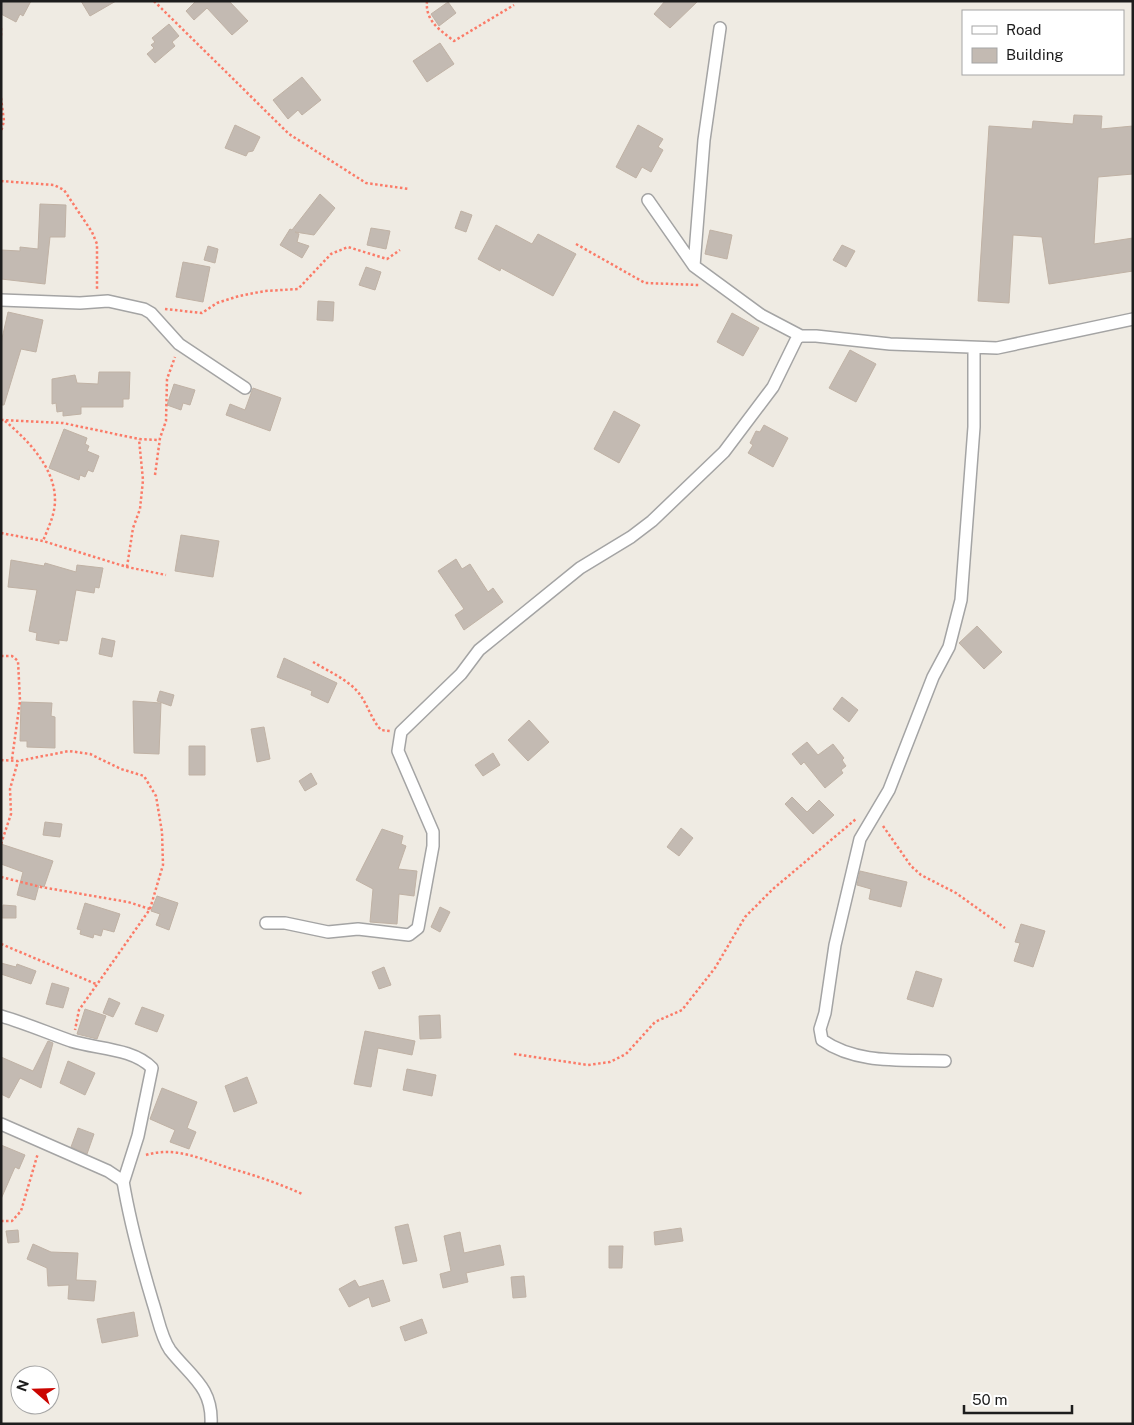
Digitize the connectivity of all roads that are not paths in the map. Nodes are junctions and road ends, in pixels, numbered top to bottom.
1 (720, 28) dead end
2 (648, 200) dead end
3 (694, 266) junction
4 (1, 300) edge
5 (1133, 319) edge
6 (801, 336) junction
7 (974, 348) junction
8 (245, 388) dead end
9 (266, 923) dead end
10 (1, 1016) edge
11 (945, 1061) dead end
12 (1, 1124) edge
13 (123, 1183) junction
14 (210, 1424) edge

1 - 3 street
2 - 3 street
3 - 6 street
4 - 8 street
5 - 7 street
6 - 7 street
6 - 9 street
7 - 11 street
10 - 13 street
12 - 13 street
13 - 14 street

